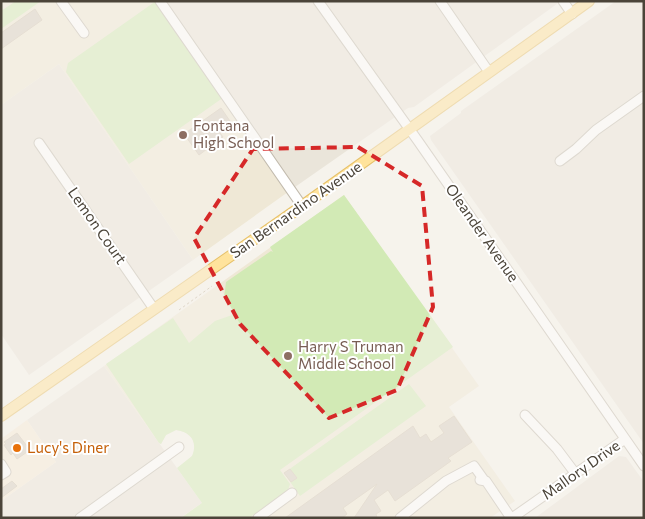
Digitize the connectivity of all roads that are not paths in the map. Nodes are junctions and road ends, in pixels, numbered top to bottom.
1 (61, 1) edge
2 (160, 1) edge
3 (318, 1) edge
4 (440, 1) edge
5 (563, 1) edge
6 (590, 1) edge
7 (572, 14) junction
8 (84, 33) dead end
9 (489, 72) junction
10 (644, 96) edge
11 (409, 129) junction
12 (39, 143) dead end
13 (560, 161) dead end
14 (302, 206) junction
15 (154, 309) junction
16 (525, 414) dead end
17 (1, 416) edge
18 (625, 439) junction
19 (180, 447) dead end
20 (1, 464) edge
21 (644, 466) edge
22 (575, 474) junction
23 (1, 475) edge
24 (292, 493) dead end
25 (80, 518) edge
26 (258, 518) edge
27 (400, 518) edge
28 (511, 518) edge

1 - 8 street
2 - 14 street
3 - 11 street, Oleander Avenue
4 - 9 street
5 - 7 street
6 - 7 main road, San Bernardino Avenue
7 - 9 main road, San Bernardino Avenue
9 - 11 main road, San Bernardino Avenue
10 - 13 street
11 - 14 main road, San Bernardino Avenue
11 - 18 street, Oleander Avenue
12 - 15 street, Lemon Court
14 - 15 main road, San Bernardino Avenue
15 - 17 main road, San Bernardino Avenue
16 - 22 street
18 - 21 street, Oleander Avenue
18 - 22 street, Mallory Drive
19 - 25 street
20 - 23 street
22 - 28 street, Mallory Drive
24 - 26 street
27 - 28 street

